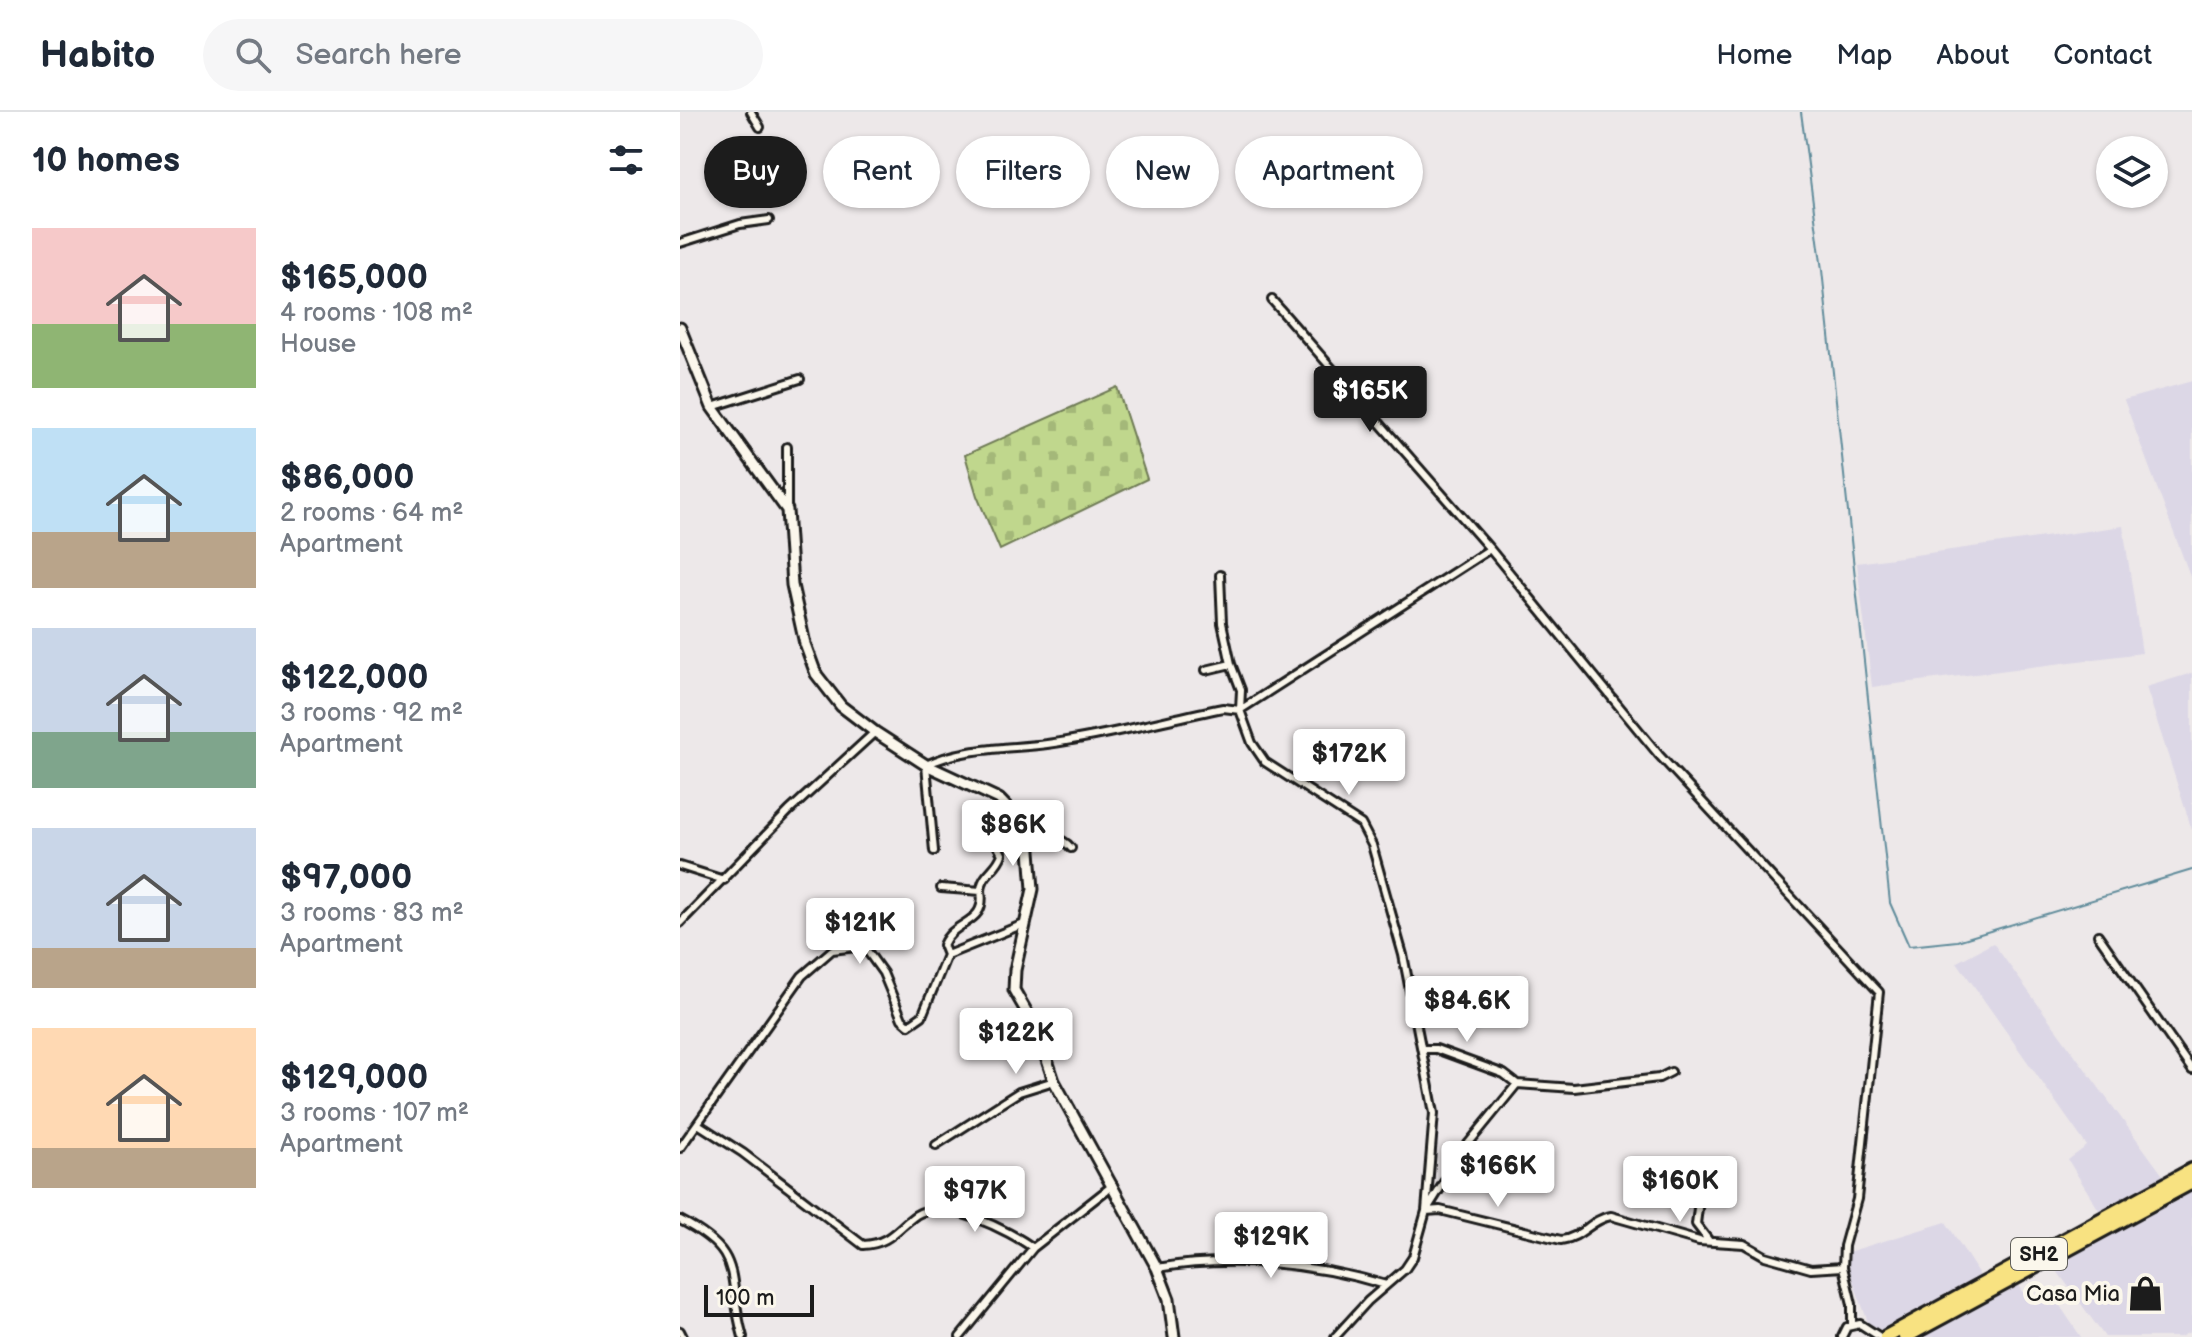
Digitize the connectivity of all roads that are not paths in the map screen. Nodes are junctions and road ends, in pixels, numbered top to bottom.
1 (751, 112) edge
2 (760, 127) dead end
3 (769, 220) dead end
4 (680, 243) edge
5 (1272, 300) dead end
6 (680, 328) edge
7 (800, 379) dead end
8 (712, 407) junction
9 (787, 447) dead end
10 (787, 510) junction
11 (1490, 549) junction
12 (1220, 575) dead end
13 (1231, 664) junction
14 (1206, 670) dead end
15 (1240, 710) junction
16 (875, 732) junction
17 (926, 765) junction
18 (1029, 838) junction
19 (997, 845) dead end
20 (1071, 848) dead end
21 (934, 851) dead end
22 (680, 866) edge
23 (724, 880) junction
24 (941, 888) dead end
25 (981, 891) junction
26 (1027, 922) junction
27 (680, 923) edge
28 (2098, 935) dead end
29 (947, 955) junction
30 (1424, 1049) junction
31 (2192, 1070) edge
32 (1671, 1072) dead end
33 (1054, 1081) junction
34 (1517, 1084) junction
35 (698, 1124) junction
36 (936, 1145) dead end
37 (680, 1148) edge
38 (2192, 1170) edge
39 (2192, 1182) edge
40 (1113, 1185) junction
41 (1699, 1200) dead end
42 (1426, 1211) junction
43 (680, 1220) edge
44 (1709, 1241) junction
45 (1033, 1248) junction
46 (1843, 1267) junction
47 (1157, 1268) junction
48 (1386, 1285) junction
49 (1852, 1324) junction
50 (680, 1331) edge
51 (683, 1337) edge
52 (743, 1337) edge
53 (960, 1337) edge
54 (1174, 1337) edge
55 (1335, 1337) edge
56 (1842, 1337) edge
57 (1883, 1337) edge
58 (1905, 1337) edge

1 - 2 street
3 - 4 street
5 - 11 street
6 - 8 street
7 - 8 street
8 - 10 street
9 - 10 street
10 - 16 street
11 - 15 street
11 - 46 street
12 - 13 street
13 - 14 street
13 - 15 street
15 - 17 street
15 - 30 street
16 - 17 street
16 - 23 street
17 - 18 street
17 - 21 street
18 - 20 street
18 - 26 street
19 - 25 street
22 - 23 street
23 - 27 street
24 - 25 street
25 - 29 street
26 - 29 street
26 - 33 street
28 - 31 street
29 - 35 street
30 - 34 street
30 - 42 street
32 - 34 street
33 - 36 street
33 - 40 street
34 - 42 street
35 - 37 street
35 - 45 street
38 - 57 highway, SH2
39 - 58 highway, SH2
40 - 45 street
40 - 47 street
41 - 44 street
42 - 44 street
42 - 48 street
43 - 52 street
44 - 46 street
45 - 53 street
46 - 49 street
47 - 48 street
47 - 54 street
48 - 55 street
49 - 56 street
49 - 57 street
50 - 51 street

